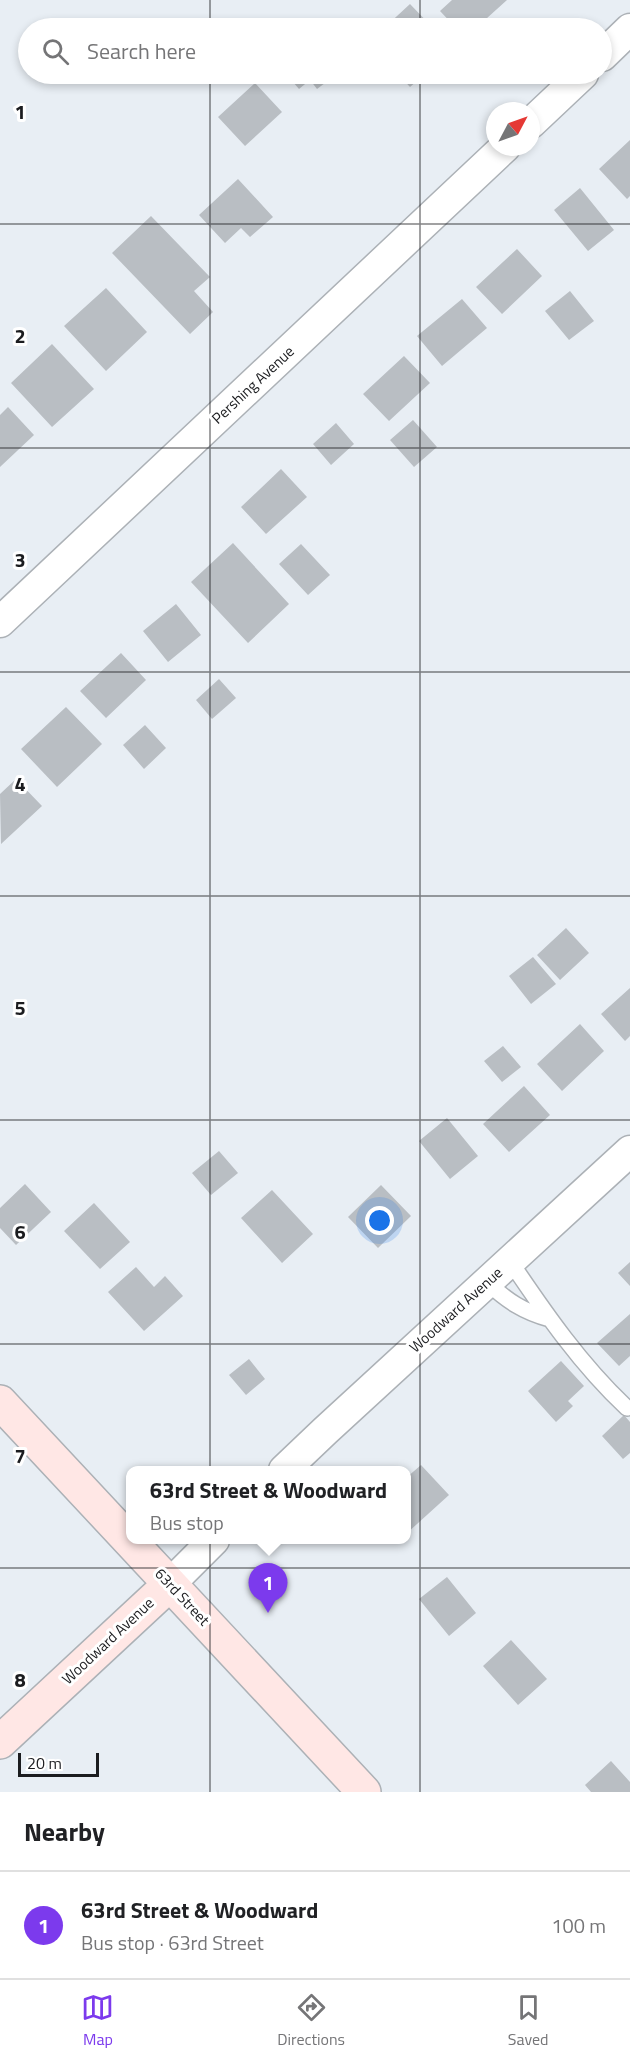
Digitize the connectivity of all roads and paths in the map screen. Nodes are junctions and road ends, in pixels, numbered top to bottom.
1 (630, 30) edge
2 (612, 47) edge
3 (572, 84) edge
4 (540, 115) edge
5 (495, 156) edge
6 (0, 622) edge
7 (630, 1151) edge
8 (510, 1261) junction
9 (487, 1282) junction
10 (550, 1318) junction
11 (0, 1402) edge
12 (627, 1408) dead end
13 (288, 1466) edge
14 (126, 1537) edge
15 (133, 1544) edge
16 (209, 1544) edge
17 (170, 1584) junction
18 (0, 1742) edge
19 (364, 1792) edge

1 - 2 street
3 - 4 street
5 - 6 street, Pershing Avenue
7 - 8 street, Woodward Avenue
8 - 9 street, Woodward Avenue
8 - 10 lane
9 - 10 lane
9 - 13 street, Woodward Avenue
10 - 12 lane
11 - 14 main road, 63rd Street
15 - 17 main road, 63rd Street
16 - 17 street, Woodward Avenue
17 - 18 main road, Woodward Avenue
17 - 19 main road, 63rd Street

